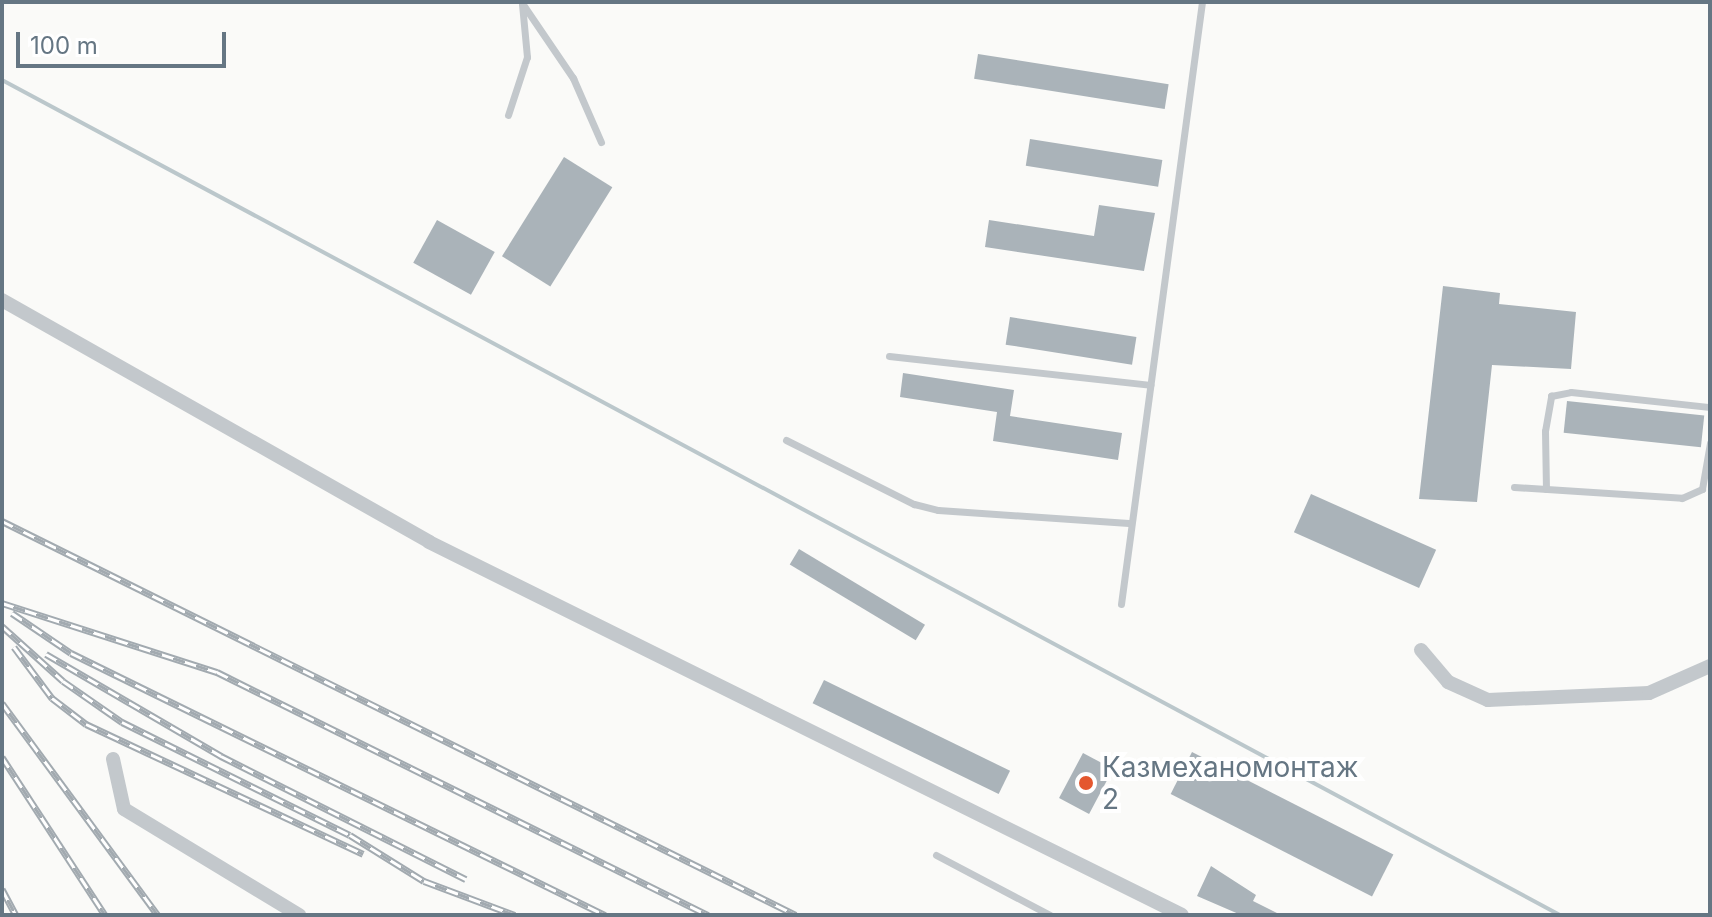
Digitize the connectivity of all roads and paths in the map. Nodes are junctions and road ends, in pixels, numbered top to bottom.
1 (522, 2) edge
2 (1202, 2) edge
3 (508, 115) dead end
4 (601, 142) dead end
5 (2, 300) edge
6 (889, 356) dead end
7 (1150, 385) junction
8 (1710, 407) edge
9 (786, 440) dead end
10 (1710, 443) edge
11 (1514, 487) dead end
12 (1546, 489) junction
13 (1129, 523) junction
14 (1121, 604) dead end
15 (1421, 650) dead end
16 (1710, 666) edge
17 (113, 759) dead end
18 (936, 855) dead end
19 (299, 915) edge
20 (1050, 915) edge
21 (1182, 915) edge

1 - 3 lane
1 - 4 lane
2 - 7 lane
5 - 21 street
6 - 7 lane
7 - 13 lane
8 - 12 lane
9 - 13 lane
10 - 12 lane
11 - 12 lane
13 - 14 lane
15 - 16 street
17 - 19 street
18 - 20 lane

